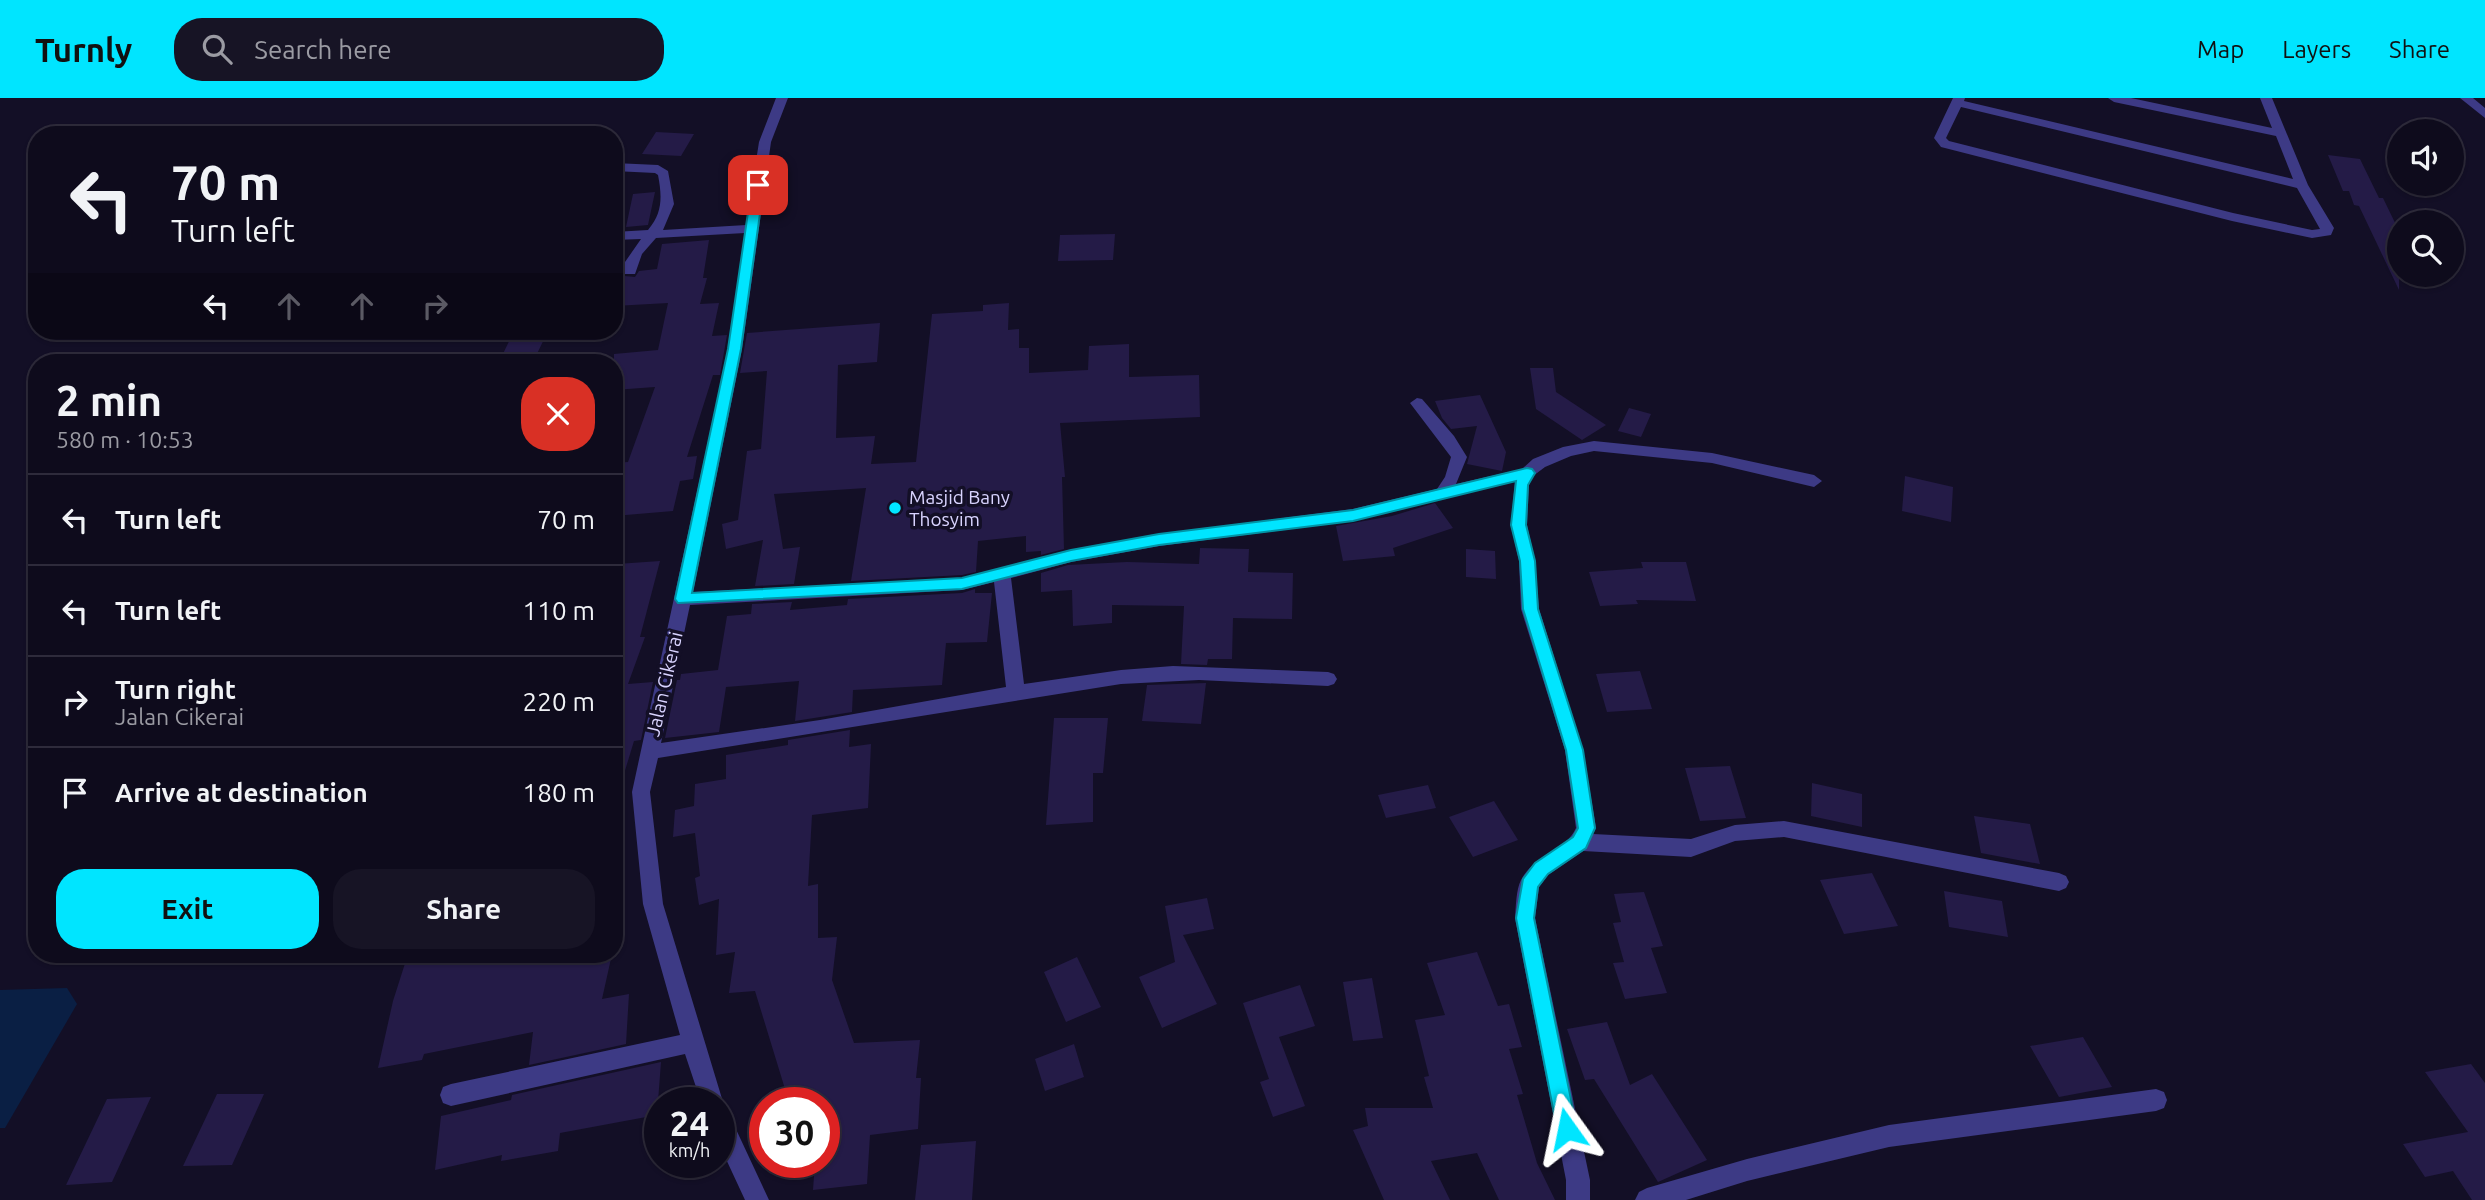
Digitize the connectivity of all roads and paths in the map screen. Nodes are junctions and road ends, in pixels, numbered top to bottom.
1 (782, 98) edge
2 (2114, 98) edge
3 (2266, 98) edge
4 (2466, 98) edge
5 (1958, 100) edge
6 (2485, 114) edge
7 (2279, 133) junction
8 (623, 167) edge
9 (2302, 185) junction
10 (750, 229) junction
11 (623, 236) edge
12 (652, 236) junction
13 (630, 271) dead end
14 (1417, 403) dead end
15 (1527, 473) junction
16 (1814, 481) dead end
17 (1443, 493) junction
18 (1002, 575) junction
19 (683, 599) junction
20 (1328, 679) dead end
21 (1016, 692) junction
22 (649, 752) junction
23 (1580, 842) junction
24 (2059, 882) dead end
25 (692, 1042) junction
26 (707, 1087) edge
27 (451, 1095) dead end
28 (2156, 1100) dead end
29 (735, 1153) edge
30 (757, 1200) edge
31 (1578, 1200) edge
32 (1647, 1200) edge

1 - 10 street, Jalan Cikerai
2 - 7 street
3 - 7 street
4 - 6 street
5 - 9 street
5 - 9 street
7 - 9 street
8 - 12 street
10 - 12 street
10 - 19 street, Jalan Cikerai
11 - 12 street
12 - 13 street
14 - 17 street
15 - 16 street
15 - 17 street
15 - 23 street
17 - 18 street
18 - 19 street
18 - 21 street
19 - 22 street, Jalan Cikerai
20 - 21 street
21 - 22 street
22 - 25 street, Jalan Cikerai
23 - 24 street
23 - 31 street
25 - 26 street, Jalan Cikerai
25 - 27 street
28 - 32 street
29 - 30 street

